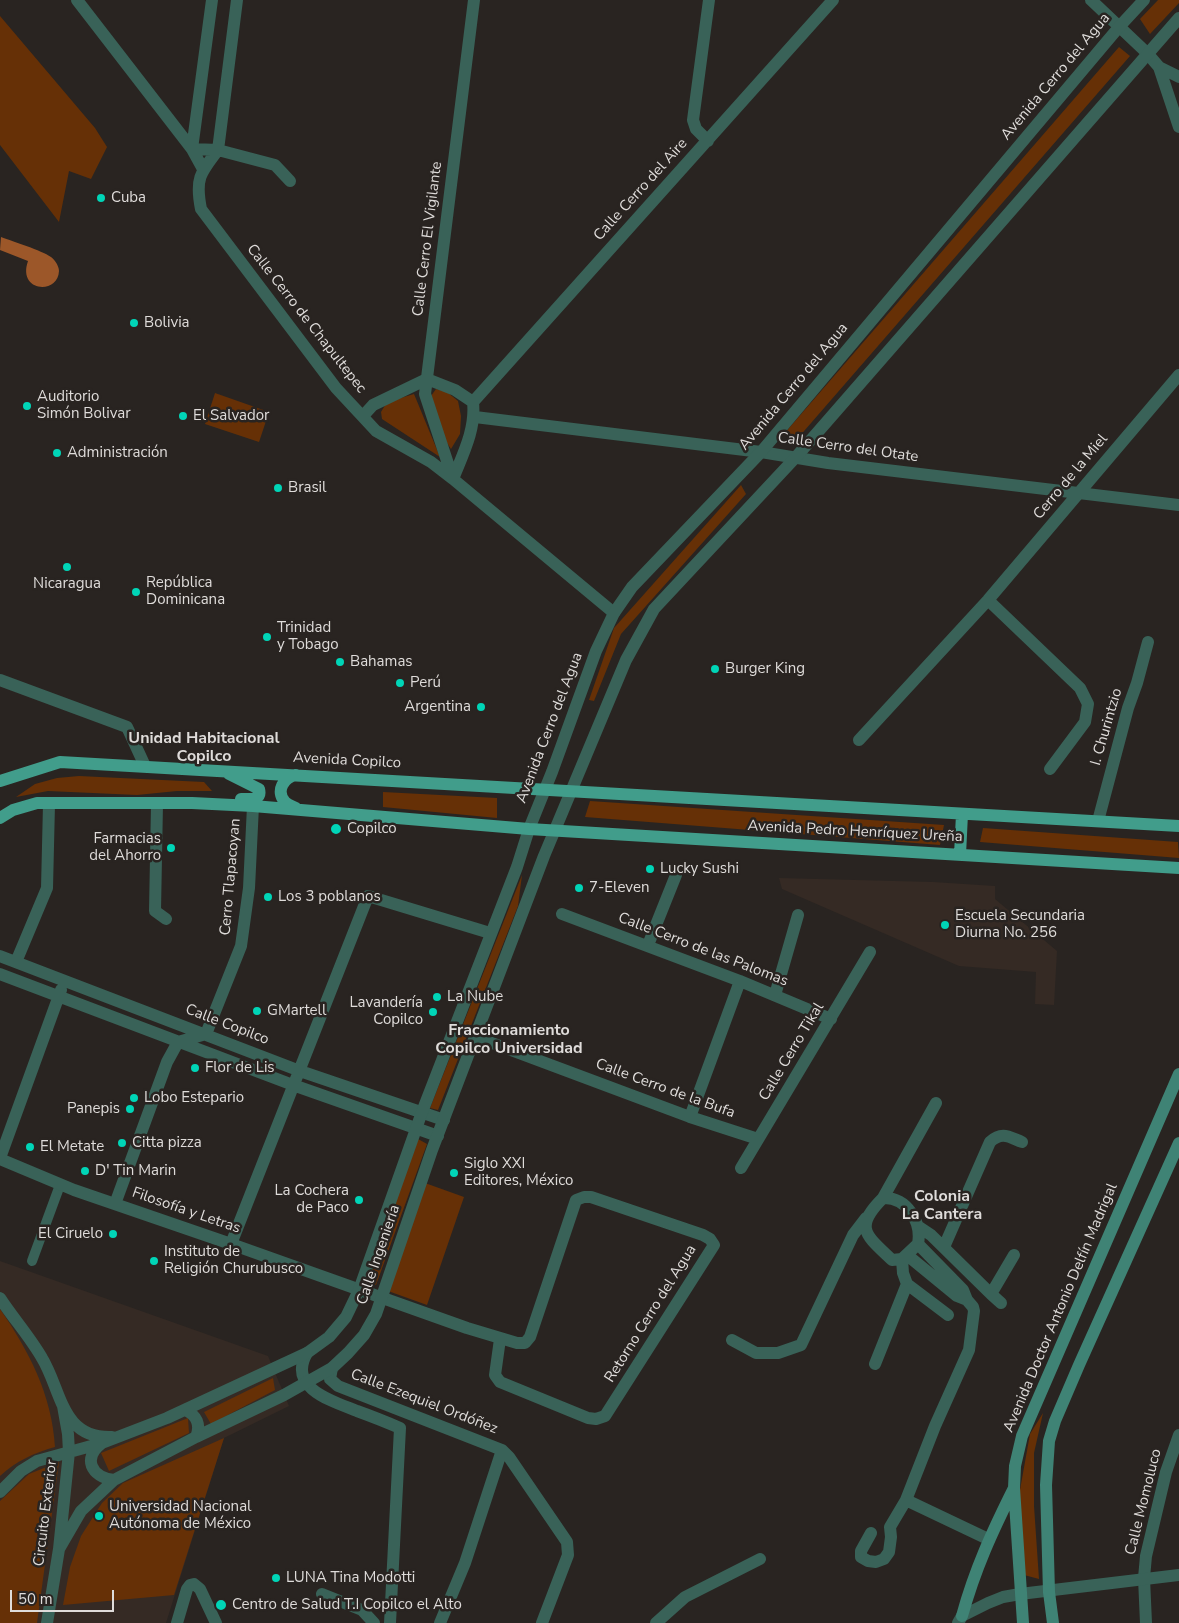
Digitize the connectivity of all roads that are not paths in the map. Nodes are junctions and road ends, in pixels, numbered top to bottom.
1 (77, 0) edge
2 (212, 0) edge
3 (237, 0) edge
4 (474, 0) edge
5 (709, 0) edge
6 (833, 0) edge
7 (1091, 0) edge
8 (1144, 0) edge
9 (1179, 18) edge
10 (1119, 27) junction
11 (1147, 54) junction
12 (1159, 68) junction
13 (1179, 77) edge
14 (1179, 127) edge
15 (708, 141) junction
16 (192, 149) junction
17 (218, 150) junction
18 (203, 169) junction
19 (290, 180) dead end
20 (1179, 375) edge
21 (427, 379) junction
22 (473, 402) junction
23 (363, 416) junction
24 (475, 416) junction
25 (761, 452) junction
26 (796, 457) junction
27 (453, 479) junction
28 (1080, 494) junction
29 (1179, 505) edge
30 (988, 600) junction
31 (614, 613) junction
32 (1148, 642) dead end
33 (0, 680) edge
34 (859, 740) dead end
35 (145, 766) junction
36 (1050, 769) dead end
37 (224, 771) junction
38 (296, 774) junction
39 (0, 781) edge
40 (546, 789) junction
41 (572, 790) junction
42 (192, 803) junction
43 (49, 804) junction
44 (156, 804) junction
45 (253, 806) junction
46 (299, 809) junction
47 (962, 814) junction
48 (0, 818) edge
49 (1098, 821) junction
50 (1179, 826) edge
51 (529, 829) junction
52 (555, 830) junction
53 (960, 855) junction
54 (517, 867) junction
55 (1179, 868) edge
56 (676, 875) dead end
57 (537, 877) junction
58 (562, 914) dead end
59 (798, 915) dead end
60 (166, 919) dead end
61 (490, 933) junction
62 (648, 945) junction
63 (870, 952) dead end
64 (0, 956) edge
65 (16, 962) junction
66 (0, 974) edge
67 (740, 980) junction
68 (65, 981) junction
69 (775, 994) junction
70 (58, 996) junction
71 (831, 1019) junction
72 (206, 1034) junction
73 (476, 1037) junction
74 (178, 1042) junction
75 (300, 1071) junction
76 (1179, 1074) edge
77 (293, 1085) junction
78 (936, 1102) dead end
79 (422, 1112) junction
80 (690, 1116) junction
81 (444, 1120) junction
82 (416, 1128) junction
83 (438, 1136) junction
84 (758, 1139) junction
85 (1022, 1142) dead end
86 (1179, 1143) edge
87 (0, 1158) edge
88 (741, 1168) dead end
89 (893, 1181) junction
90 (60, 1185) junction
91 (883, 1198) junction
92 (900, 1202) junction
93 (115, 1204) junction
94 (866, 1218) junction
95 (853, 1235) junction
96 (869, 1236) junction
97 (922, 1236) junction
98 (231, 1244) junction
99 (944, 1247) junction
100 (1014, 1255) dead end
101 (900, 1258) junction
102 (32, 1261) dead end
103 (905, 1278) junction
104 (360, 1290) junction
105 (991, 1294) junction
106 (0, 1298) edge
107 (382, 1298) junction
108 (967, 1300) junction
109 (1001, 1303) dead end
110 (948, 1315) dead end
111 (500, 1338) junction
112 (732, 1340) dead end
113 (307, 1353) junction
114 (875, 1364) dead end
115 (332, 1368) junction
116 (306, 1383) junction
117 (63, 1406) junction
118 (185, 1410) junction
119 (1179, 1434) edge
120 (120, 1436) junction
121 (196, 1437) junction
122 (102, 1443) junction
123 (502, 1450) junction
124 (69, 1452) junction
125 (114, 1480) junction
126 (1014, 1488) junction
127 (0, 1492) edge
128 (906, 1500) junction
129 (871, 1533) dead end
130 (988, 1539) junction
131 (59, 1549) junction
132 (760, 1559) dead end
133 (1179, 1575) edge
134 (1144, 1578) junction
135 (1049, 1592) junction
136 (322, 1594) dead end
137 (1020, 1594) junction
138 (960, 1619) edge
139 (47, 1623) edge
140 (177, 1623) edge
141 (216, 1623) edge
142 (374, 1623) edge
143 (390, 1623) edge
144 (440, 1623) edge
145 (542, 1623) edge
146 (656, 1623) edge
147 (1023, 1623) edge
148 (1053, 1623) edge
149 (1146, 1623) edge

1 - 16 street
2 - 16 street
3 - 17 street
4 - 21 street, Calle Cerro El Vigilante
5 - 15 street
6 - 15 street, Calle Cerro del Aire
7 - 10 street
8 - 10 street, Avenida Cerro del Agua
9 - 11 street
10 - 11 street
10 - 25 street, Avenida Cerro del Agua
11 - 12 street
11 - 26 street
12 - 13 street
12 - 14 street
15 - 22 street, Calle Cerro del Aire
16 - 17 street
16 - 18 street
17 - 18 street
17 - 19 street
18 - 23 street, Calle Cerro de Chapultepec
20 - 28 street, Cerro de la Miel
21 - 22 street
21 - 23 street
21 - 27 street, Calle Cerro El Vigilante
22 - 24 street
23 - 27 street, Calle Cerro de Chapultepec
24 - 25 street, Calle Cerro del Otate
24 - 27 street
25 - 26 street, Calle Cerro del Otate
25 - 31 street, Avenida Cerro del Agua
26 - 28 street, Calle Cerro del Otate
26 - 41 street
27 - 31 street, Calle Cerro de Chapultepec
28 - 29 street, Calle Cerro del Otate
28 - 30 street, Cerro de la Miel
30 - 34 street, Cerro de la Miel
30 - 36 street
31 - 40 street, Avenida Cerro del Agua
32 - 49 street, I. Churintzio
33 - 35 street
35 - 37 main road, Avenida Copilco
35 - 39 main road, Avenida Copilco
37 - 38 main road, Avenida Copilco
37 - 42 main road
38 - 40 main road, Avenida Copilco
38 - 46 main road
40 - 41 main road, Avenida Pedro Henríquez Ureña
40 - 51 street, Avenida Cerro del Agua
41 - 47 main road, Avenida Pedro Henríquez Ureña
41 - 52 street
42 - 44 main road
42 - 45 main road
43 - 44 main road
43 - 48 main road
43 - 65 street
44 - 60 street
45 - 46 main road
45 - 72 street, Cerro Tlapacoyan
46 - 51 main road
47 - 49 main road, Avenida Pedro Henríquez Ureña
47 - 53 main road
49 - 50 main road, Avenida Pedro Henríquez Ureña
51 - 52 main road, Avenida Pedro Henríquez Ureña
51 - 54 street, Calle Ingeniería
52 - 53 main road, Avenida Pedro Henríquez Ureña
52 - 57 street, Calle Ingeniería
53 - 55 main road, Avenida Pedro Henríquez Ureña
54 - 57 street
54 - 61 street, Calle Ingeniería
56 - 62 street
57 - 73 street, Calle Ingeniería
58 - 62 street, Calle Cerro de las Palomas
59 - 69 street
61 - 75 street
61 - 79 street, Calle Ingeniería
62 - 67 street, Calle Cerro de las Palomas
63 - 71 street, Calle Cerro Tikal
64 - 65 street, Calle Copilco
65 - 68 street, Calle Copilco
66 - 70 street
67 - 69 street, Calle Cerro de las Palomas
67 - 80 street
68 - 70 street
68 - 72 street, Calle Copilco
69 - 71 street, Calle Cerro de las Palomas
70 - 74 street
70 - 87 street
71 - 84 street, Calle Cerro Tikal
72 - 74 street
72 - 75 street, Calle Copilco
73 - 80 street, Calle Cerro de la Bufa
73 - 81 street, Calle Ingeniería
74 - 77 street
74 - 93 street, Filosofía y Letras
75 - 77 street
75 - 79 street, Calle Copilco
76 - 126 main road, Avenida Doctor Antonio Delfín Madrigal
77 - 82 street
77 - 98 street
78 - 89 street
79 - 81 street, Calle Copilco
79 - 82 street, Calle Ingeniería
80 - 84 street, Calle Cerro de la Bufa
81 - 83 street, Calle Ingeniería
82 - 83 street
82 - 104 street, Calle Ingeniería
83 - 107 street, Calle Ingeniería
84 - 88 street, Calle Cerro Tikal
85 - 99 street
86 - 135 main road
87 - 90 street
89 - 91 street
89 - 92 street
90 - 93 street
90 - 102 street
91 - 92 street
91 - 94 street
92 - 97 street
93 - 98 street, Filosofía y Letras
94 - 95 street
94 - 96 street
95 - 96 street
95 - 112 street
96 - 101 street
97 - 99 street
97 - 101 street
97 - 108 street
98 - 104 street, Filosofía y Letras
99 - 105 street
100 - 105 street
101 - 103 street
101 - 108 street
103 - 110 street
103 - 114 street
104 - 107 street, Filosofía y Letras
104 - 113 street, Calle Ingeniería
105 - 109 street
106 - 117 street
107 - 111 street, Retorno Cerro del Agua
107 - 115 street, Calle Ingeniería
108 - 128 street
111 - 111 street, Retorno Cerro del Agua
113 - 116 street
113 - 118 street, Calle Ingeniería
115 - 116 street, Calle Ingeniería
115 - 123 street, Calle Ezequiel Ordóñez
116 - 121 street, Calle Ingeniería
116 - 143 street
117 - 120 street
117 - 124 street, Circuito Exterior
118 - 120 street, Calle Ingeniería
118 - 121 street
119 - 134 street, Calle Momoluco
120 - 122 street, Calle Ingeniería
121 - 125 street, Calle Ingeniería
122 - 124 street, Calle Ingeniería
122 - 125 street
123 - 144 street
123 - 145 street, Calle Ezequiel Ordóñez
124 - 127 street, Calle Ingeniería
124 - 131 street, Circuito Exterior
125 - 131 street, Calle Ingeniería
126 - 130 main road
126 - 137 main road, Avenida Doctor Antonio Delfín Madrigal
128 - 129 street
128 - 130 street
130 - 138 main road
131 - 139 street, Circuito Exterior
132 - 146 street
133 - 134 street
134 - 135 street
134 - 149 street, Calle Momoluco
135 - 137 street
135 - 148 main road
136 - 142 street
137 - 138 street
137 - 147 main road, Avenida Doctor Antonio Delfín Madrigal
140 - 141 street

